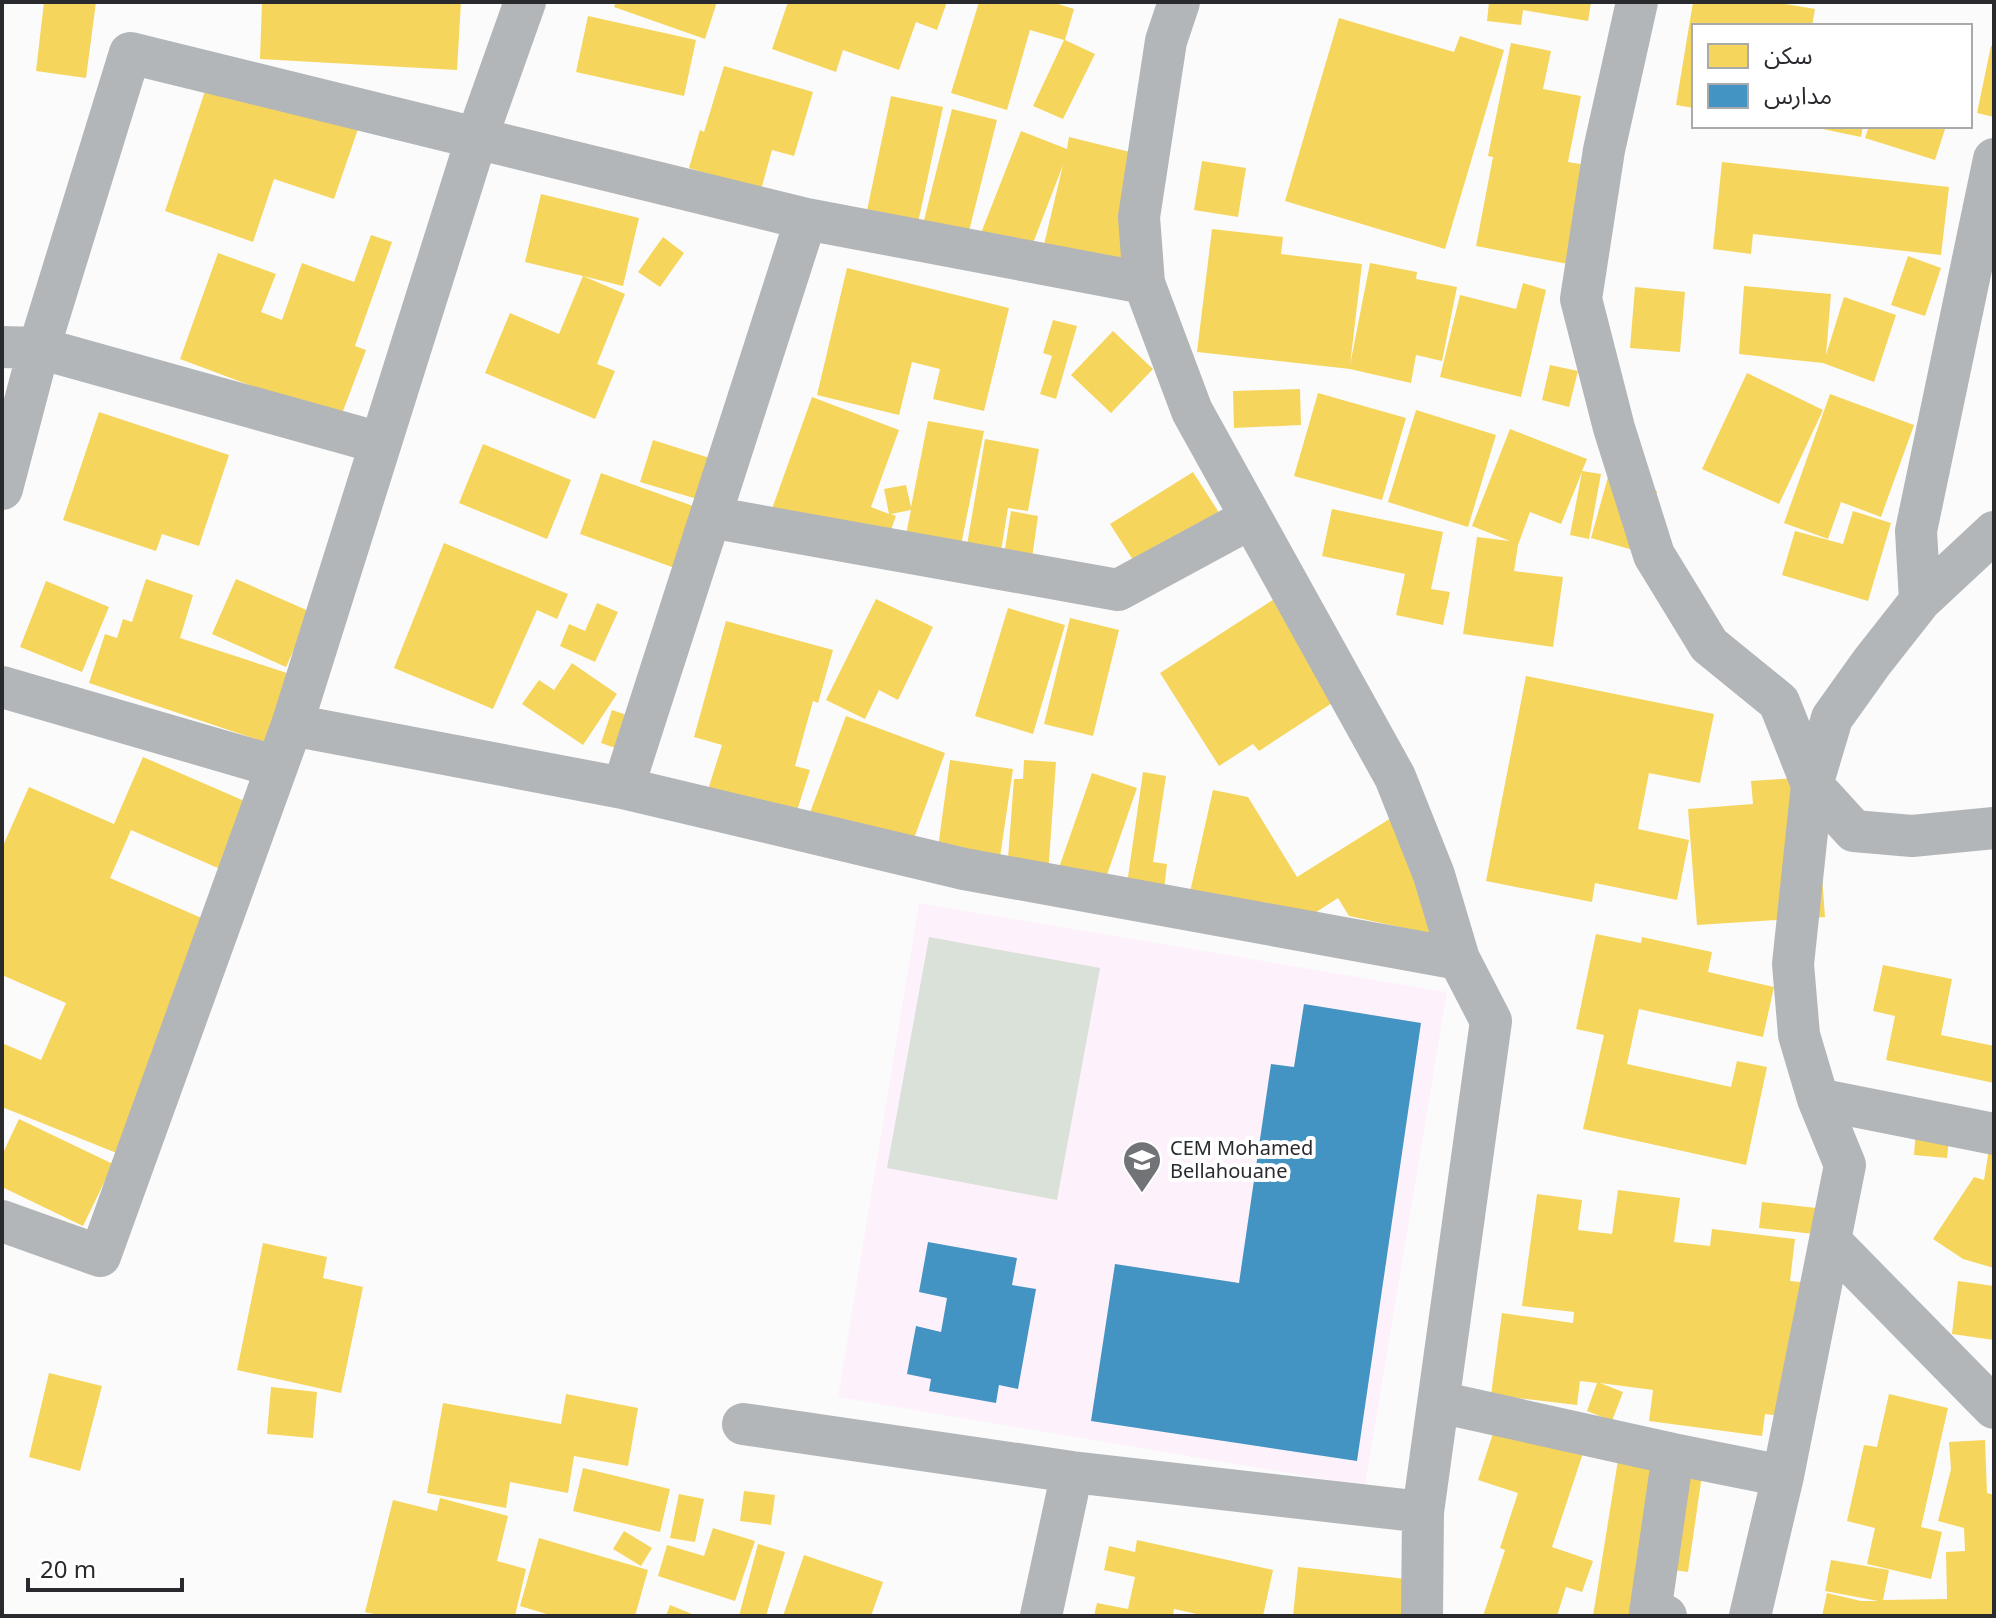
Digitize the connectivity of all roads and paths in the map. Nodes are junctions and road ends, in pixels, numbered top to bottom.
1 (525, 2) edge
2 (1179, 2) edge
3 (1637, 2) edge
4 (477, 137) junction
5 (1994, 159) edge
6 (806, 219) junction
7 (1144, 283) junction
8 (21, 348) edge
9 (380, 443) junction
10 (2, 489) edge
11 (710, 517) junction
12 (1251, 518) junction
13 (1994, 532) edge
14 (1920, 601) junction
15 (2, 687) edge
16 (292, 725) junction
17 (274, 766) junction
18 (1812, 785) junction
19 (623, 788) junction
20 (1994, 828) edge
21 (1459, 959) junction
22 (1818, 1099) junction
23 (1994, 1134) edge
24 (2, 1221) edge
25 (1830, 1241) junction
26 (1439, 1402) junction
27 (1994, 1408) edge
28 (743, 1424) dead end
29 (1673, 1454) junction
30 (1072, 1472) junction
31 (1783, 1476) junction
32 (1423, 1512) junction
33 (1655, 1615) edge
34 (1041, 1616) edge
35 (1422, 1616) edge
36 (1750, 1616) edge

1 - 4 street
2 - 7 street
3 - 18 street
4 - 6 street
4 - 8 street
4 - 9 street
5 - 14 street
6 - 7 street
6 - 11 street
7 - 12 street
8 - 9 street
8 - 10 street
9 - 16 street
11 - 12 street
11 - 19 street
12 - 21 street
13 - 14 street
14 - 18 street
15 - 17 street
16 - 17 street
16 - 19 street
17 - 24 street
18 - 20 street
18 - 22 street
19 - 21 street
21 - 26 street
22 - 23 street
22 - 25 street
25 - 27 street
25 - 31 street
26 - 29 street
26 - 32 street
28 - 30 street
29 - 31 street
29 - 33 street
30 - 32 street
30 - 34 street
31 - 36 street
32 - 35 street

